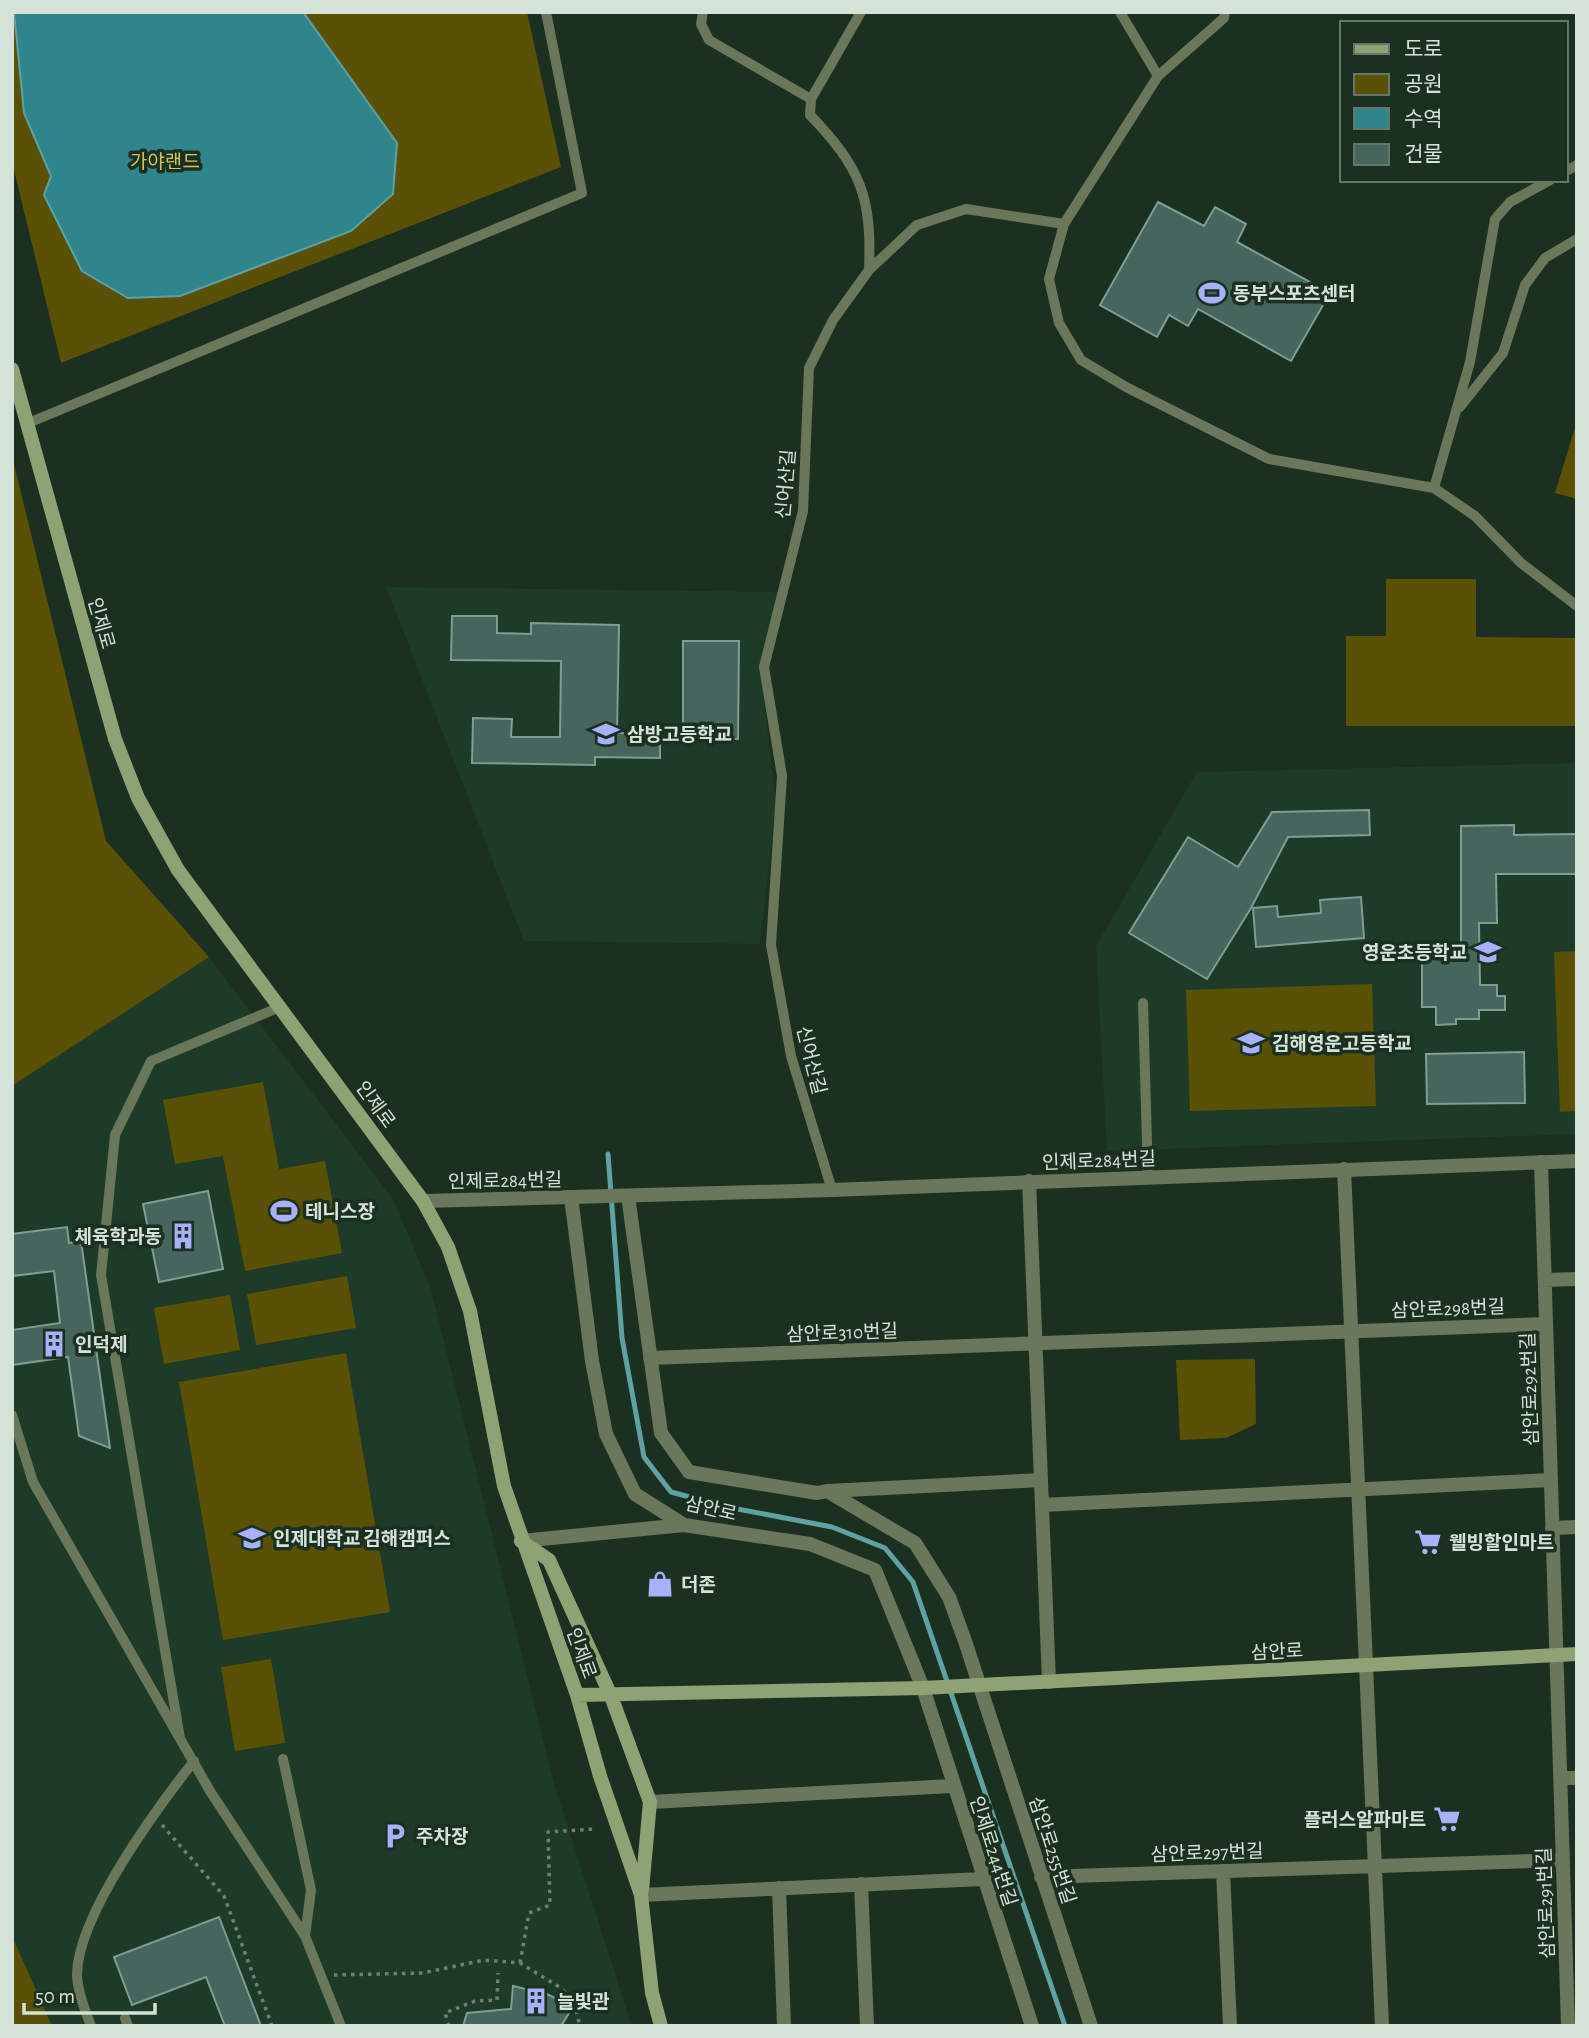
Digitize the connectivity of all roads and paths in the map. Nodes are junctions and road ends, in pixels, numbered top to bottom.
1 (546, 12) edge
2 (703, 12) edge
3 (861, 12) edge
4 (1120, 12) edge
5 (1225, 12) edge
6 (1158, 76) junction
7 (811, 100) junction
8 (1546, 182) edge
9 (1064, 224) junction
10 (1577, 239) edge
11 (869, 270) junction
12 (12, 369) edge
13 (1457, 410) junction
14 (26, 424) junction
15 (1434, 488) junction
16 (1577, 606) edge
17 (1143, 1003) dead end
18 (280, 1007) junction
19 (1577, 1161) edge
20 (1541, 1162) junction
21 (1344, 1169) junction
22 (1148, 1178) junction
23 (1029, 1181) junction
24 (832, 1190) junction
25 (626, 1196) junction
26 (571, 1198) junction
27 (423, 1201) junction
28 (1577, 1279) edge
29 (1545, 1280) junction
30 (1546, 1324) junction
31 (1352, 1331) junction
32 (1035, 1345) junction
33 (650, 1358) junction
34 (12, 1415) edge
35 (1041, 1480) junction
36 (1551, 1480) junction
37 (1359, 1489) junction
38 (827, 1491) junction
39 (1042, 1505) junction
40 (684, 1525) junction
41 (1577, 1527) edge
42 (1552, 1528) junction
43 (522, 1541) junction
44 (1577, 1654) edge
45 (1556, 1655) junction
46 (1366, 1666) junction
47 (1049, 1682) junction
48 (975, 1686) junction
49 (926, 1688) junction
50 (577, 1695) junction
51 (611, 1696) junction
52 (180, 1738) junction
53 (283, 1759) dead end
54 (194, 1761) junction
55 (1560, 1778) junction
56 (1577, 1778) edge
57 (953, 1786) junction
58 (650, 1802) junction
59 (152, 1814) junction
60 (594, 1829) dead end
61 (1563, 1860) junction
62 (1374, 1866) junction
63 (1223, 1871) junction
64 (1041, 1877) junction
65 (982, 1879) junction
66 (861, 1884) junction
67 (779, 1888) junction
68 (641, 1895) junction
69 (305, 1937) junction
70 (520, 1963) junction
71 (498, 1973) dead end
72 (322, 1975) junction
73 (91, 2026) edge
74 (272, 2026) edge
75 (341, 2026) edge
76 (449, 2026) edge
77 (580, 2026) edge
78 (661, 2026) edge
79 (784, 2026) edge
80 (867, 2026) edge
81 (1032, 2026) edge
82 (1091, 2026) edge
83 (1230, 2026) edge
84 (1382, 2026) edge
85 (1568, 2026) edge

1 - 14 lane
2 - 7 lane
3 - 7 lane
4 - 6 lane
5 - 6 lane
6 - 9 lane
7 - 11 lane
8 - 13 lane
9 - 11 lane, 신어산길
9 - 15 lane
10 - 13 lane
11 - 24 lane, 신어산길
12 - 14 main road, 인제로
13 - 15 lane
14 - 18 main road, 인제로
15 - 16 lane
17 - 22 lane
18 - 27 main road, 인제로
18 - 52 lane
19 - 20 street, 인제로284번길
20 - 21 street, 인제로284번길
20 - 29 street, 삼안로292번길
21 - 22 street, 인제로284번길
21 - 31 street
22 - 23 street, 인제로284번길
23 - 24 street, 인제로284번길
23 - 32 street
24 - 25 street, 인제로284번길
25 - 26 street, 인제로284번길
25 - 33 street, 삼안로
26 - 27 street, 인제로284번길
26 - 40 street, 삼안로
27 - 43 main road, 인제로
28 - 29 street
29 - 30 street, 삼안로292번길
30 - 31 street, 삼안로298번길
30 - 36 street, 삼안로292번길
31 - 32 street, 삼안로310번길
31 - 37 street
32 - 33 street, 삼안로310번길
32 - 35 street
33 - 38 street, 삼안로
34 - 52 lane
35 - 38 street
35 - 39 street
36 - 37 street
36 - 42 street, 삼안로292번길
37 - 39 street
37 - 46 street
38 - 48 street, 삼안로
39 - 47 street
40 - 43 street
40 - 49 street, 삼안로
41 - 42 street
42 - 45 street, 삼안로292번길
43 - 50 main road, 인제로
43 - 51 main road
44 - 45 main road, 삼안로
45 - 46 main road, 삼안로
45 - 55 street, 삼안로291번길
46 - 47 main road, 삼안로
46 - 62 street
47 - 48 main road, 삼안로
48 - 49 main road
48 - 64 street, 삼안로255번길
49 - 51 main road
49 - 57 street, 인제로244번길
50 - 51 main road
50 - 68 main road, 인제로
51 - 58 main road
52 - 54 lane
53 - 69 lane
54 - 59 lane
54 - 69 lane
55 - 56 street
55 - 61 street, 삼안로291번길
57 - 58 street
57 - 65 street, 인제로244번길
58 - 68 main road
59 - 73 lane
59 - 74 path
60 - 70 path
61 - 62 street, 삼안로297번길
61 - 85 street, 삼안로291번길
62 - 63 street, 삼안로297번길
62 - 84 street
63 - 64 street, 삼안로297번길
63 - 83 street
64 - 82 street, 삼안로255번길
65 - 66 street
65 - 81 street, 인제로244번길
66 - 67 street
66 - 80 street
67 - 68 street
67 - 79 street
68 - 78 main road, 인제로
69 - 72 lane
70 - 72 path
70 - 77 path
71 - 76 path
72 - 75 lane

